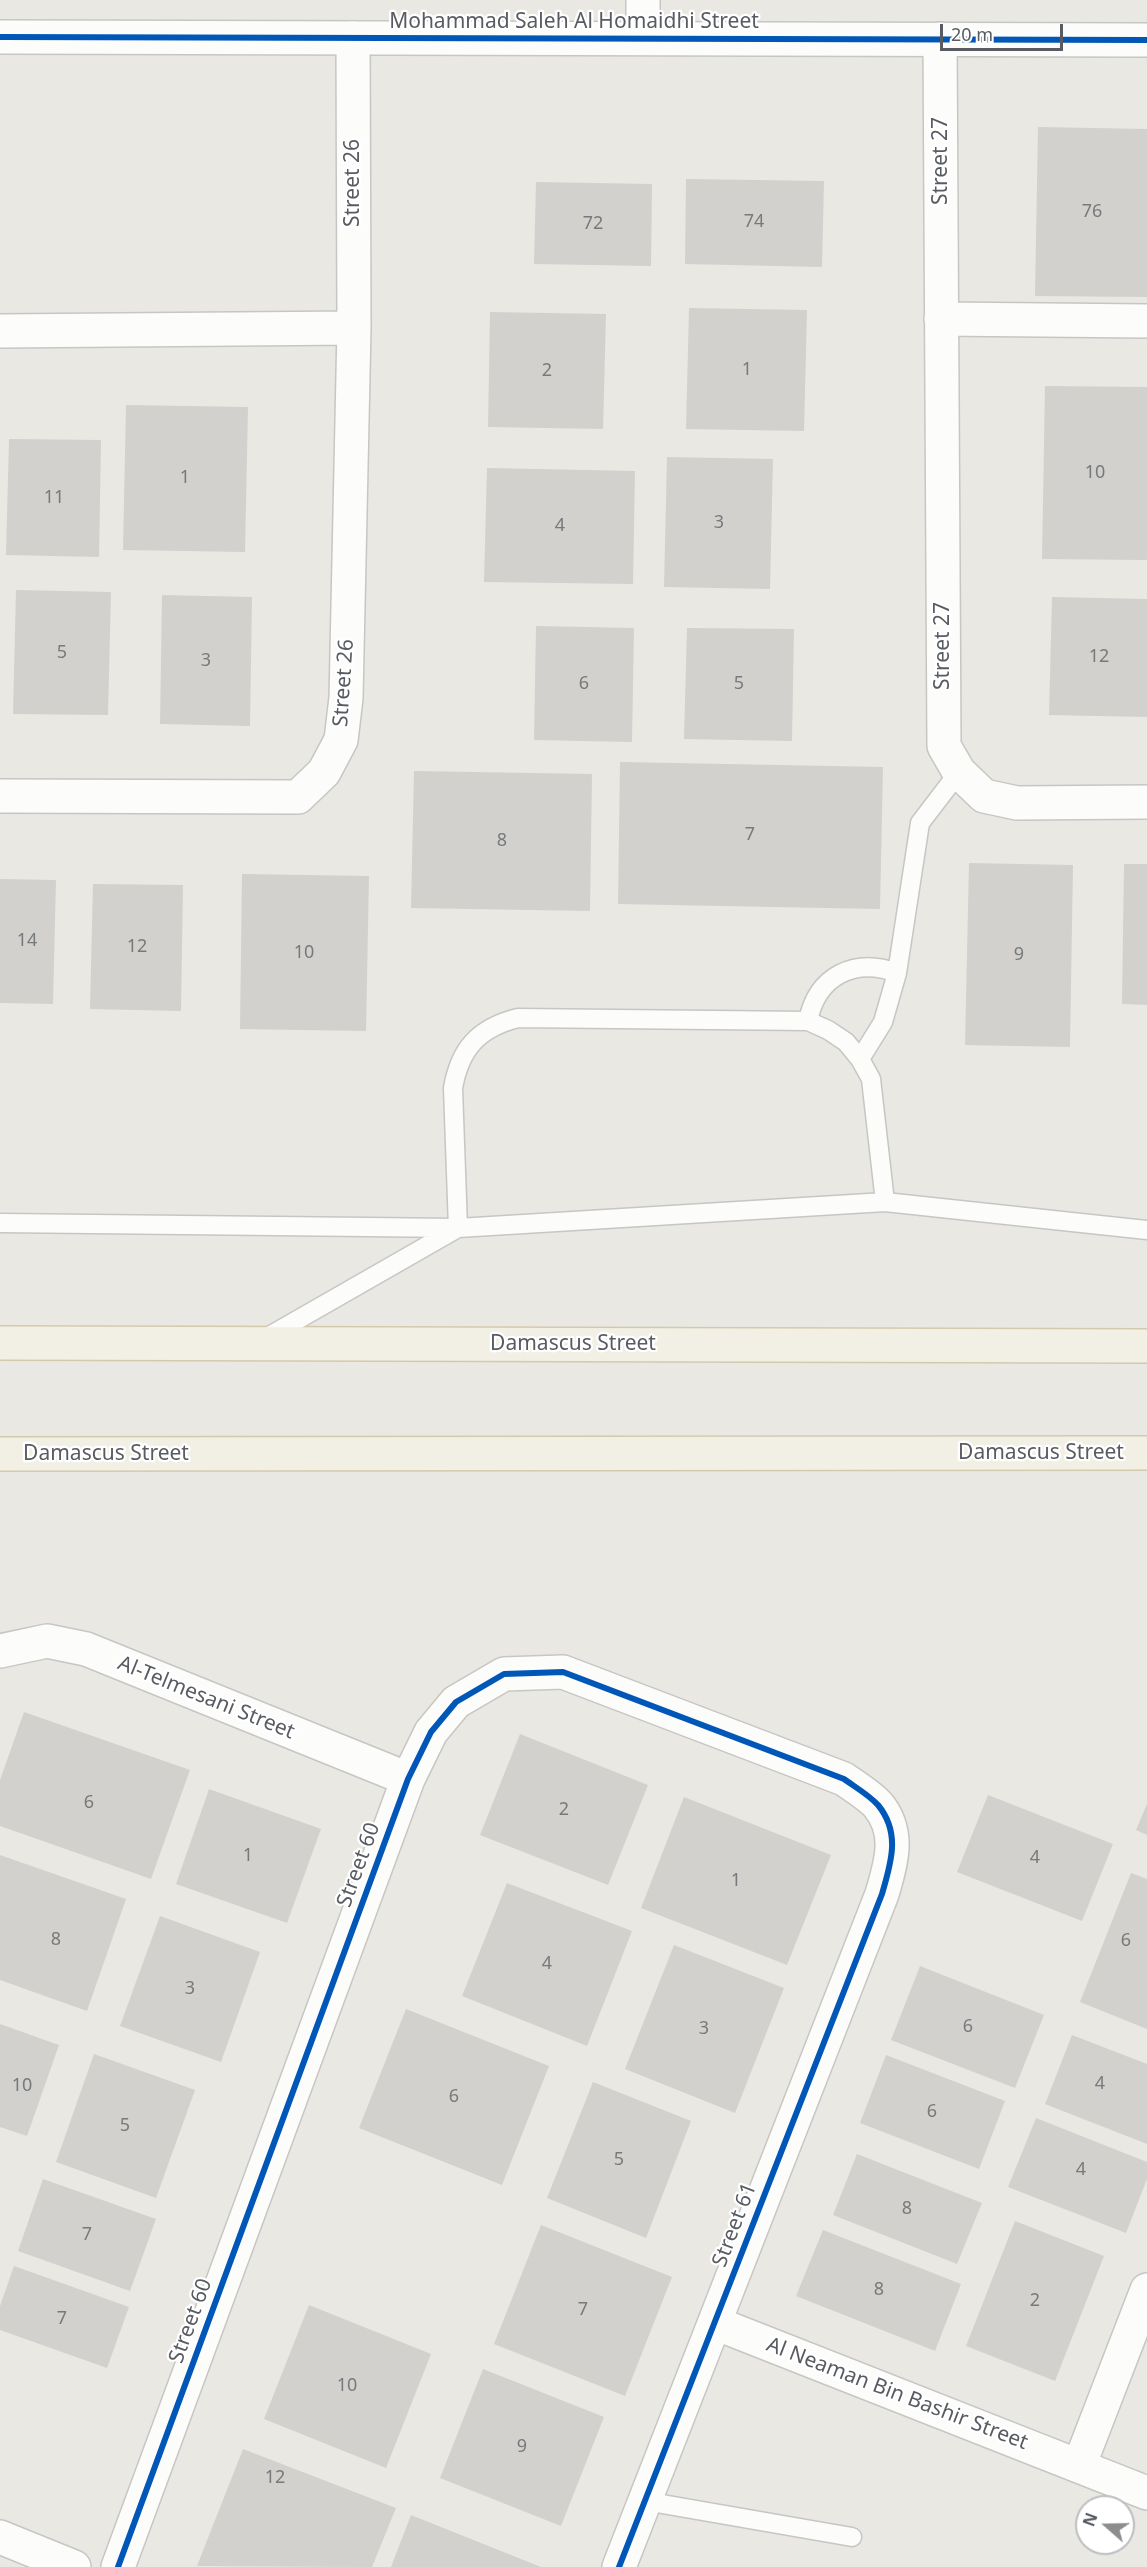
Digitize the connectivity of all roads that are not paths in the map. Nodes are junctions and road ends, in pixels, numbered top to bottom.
1 (643, 0) edge
2 (0, 37) edge
3 (353, 38) junction
4 (643, 38) junction
5 (940, 39) junction
6 (1147, 40) edge
7 (942, 319) junction
8 (1147, 321) edge
9 (354, 328) junction
10 (0, 331) edge
11 (959, 772) junction
12 (0, 796) edge
13 (1147, 802) edge
14 (897, 973) junction
15 (808, 1022) junction
16 (860, 1059) junction
17 (885, 1202) junction
18 (0, 1223) edge
19 (458, 1228) junction
20 (1147, 1230) edge
21 (0, 1343) edge
22 (254, 1344) junction
23 (1147, 1346) edge
24 (1147, 1453) edge
25 (0, 1454) edge
26 (0, 1651) edge
27 (408, 1779) junction
28 (882, 1894) joint
29 (1147, 2290) edge
30 (715, 2323) junction
31 (1079, 2466) junction
32 (1147, 2493) edge
33 (645, 2501) junction
34 (0, 2537) edge
35 (852, 2537) dead end
36 (74, 2567) edge
37 (118, 2567) edge
38 (619, 2567) edge

1 - 4 street
2 - 3 street, Mohammad Saleh Al Homaidhi Street
3 - 4 street, Mohammad Saleh Al Homaidhi Street
3 - 9 street, Street 26
4 - 5 street, Mohammad Saleh Al Homaidhi Street
5 - 6 street, Mohammad Saleh Al Homaidhi Street
5 - 7 street, Street 27
7 - 8 street
7 - 11 street, Street 27
9 - 10 street
9 - 12 street, Street 26
11 - 13 street, Street 27
11 - 14 lane
14 - 15 lane
14 - 16 lane
15 - 16 lane
15 - 19 lane
16 - 17 lane
17 - 19 lane
17 - 20 lane
18 - 19 lane
19 - 22 lane
21 - 22 main road, Damascus Street
22 - 23 main road, Damascus Street
24 - 25 main road, Damascus Street
26 - 27 street, Al-Telmesani Street
27 - 28 street, Street 60
27 - 37 street, Street 60
28 - 30 street, Street 61
29 - 31 street
30 - 31 street, Al Neaman Bin Bashir Street
30 - 33 street, Street 61
31 - 32 street, Al Neaman Bin Bashir Street
33 - 35 lane
33 - 38 street, Street 61
34 - 36 street

